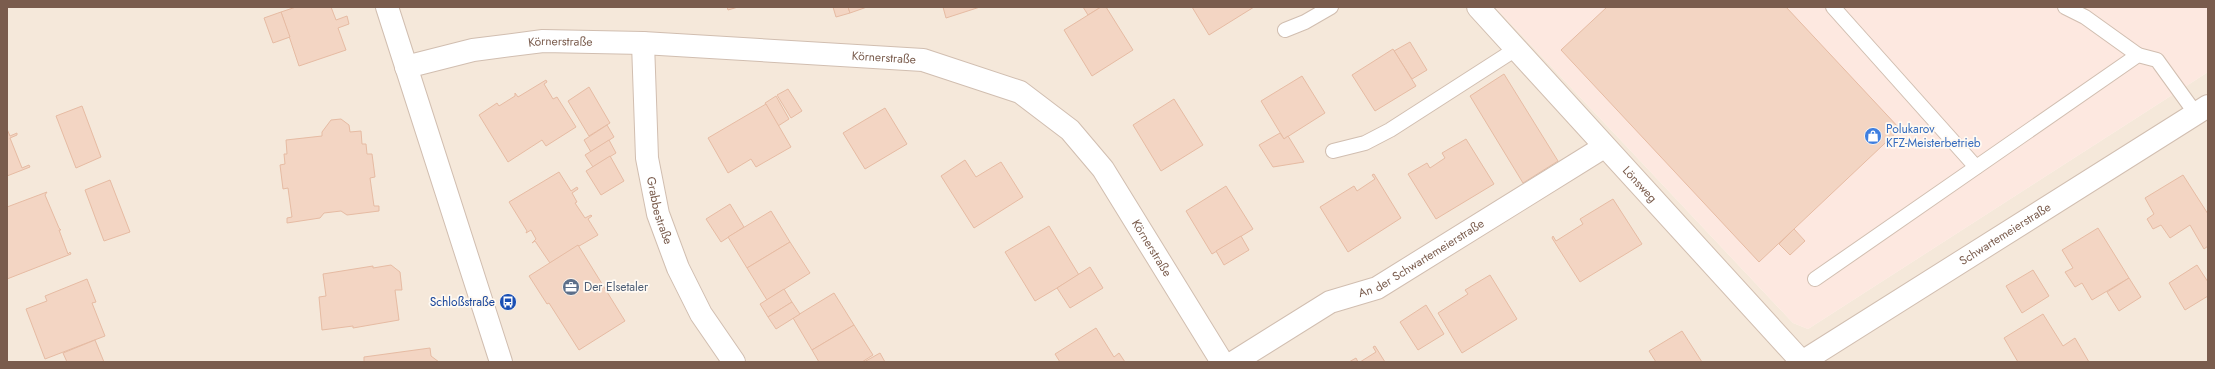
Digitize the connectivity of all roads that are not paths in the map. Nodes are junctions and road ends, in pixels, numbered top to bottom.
1 (387, 7) edge
2 (1331, 7) edge
3 (1478, 7) edge
4 (1833, 7) edge
5 (2065, 7) edge
6 (1285, 30) dead end
7 (643, 43) junction
8 (1516, 49) junction
9 (2138, 55) junction
10 (406, 67) junction
11 (2202, 110) edge
12 (1604, 148) junction
13 (1333, 151) dead end
14 (1976, 167) junction
15 (1815, 279) dead end
16 (501, 362) edge
17 (734, 362) edge
18 (1222, 362) edge
19 (1234, 362) edge
20 (1802, 362) edge

1 - 10 street
2 - 6 lane
3 - 8 street, Lönsweg
4 - 14 lane
5 - 9 lane
7 - 10 street, Körnerstraße
7 - 17 street, Grabbestraße
7 - 18 street, Körnerstraße
8 - 12 street, Lönsweg
8 - 13 lane
9 - 11 lane
9 - 14 lane
10 - 16 street
11 - 20 street, Schwartemeierstraße
12 - 19 street, An der Schwartemeierstraße
12 - 20 street, Lönsweg
14 - 15 lane

